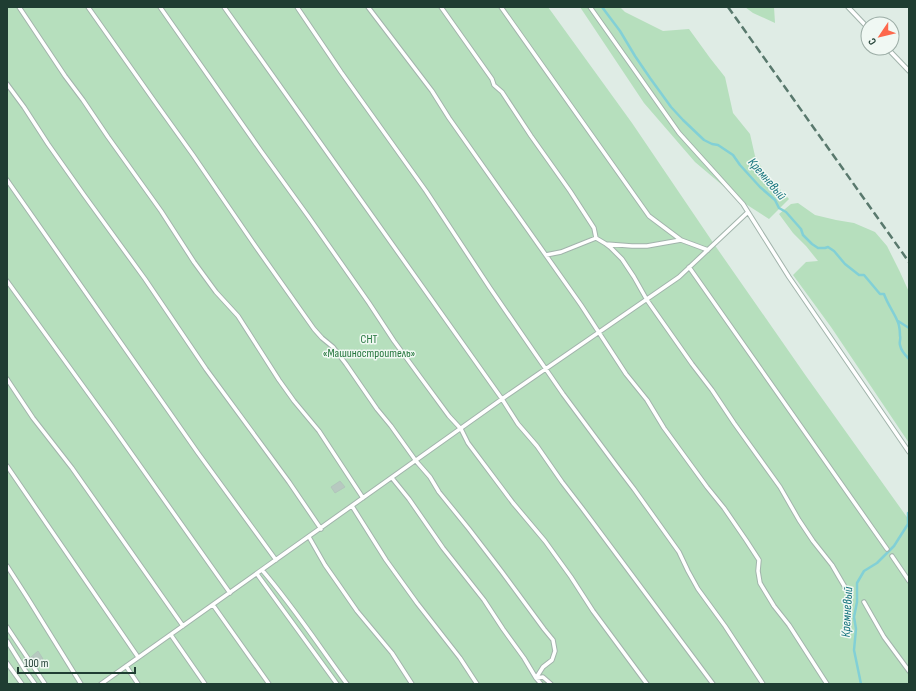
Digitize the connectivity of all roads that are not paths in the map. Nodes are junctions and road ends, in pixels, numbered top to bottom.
1 (19, 7) edge
2 (88, 7) edge
3 (160, 7) edge
4 (224, 7) edge
5 (297, 7) edge
6 (368, 7) edge
7 (441, 7) edge
8 (501, 7) edge
9 (590, 7) edge
10 (848, 7) edge
11 (860, 20) edge
12 (895, 56) edge
13 (909, 71) edge
14 (7, 84) edge
15 (7, 180) edge
16 (748, 212) junction
17 (596, 238) junction
18 (681, 240) junction
19 (606, 244) junction
20 (708, 250) junction
21 (546, 255) junction
22 (689, 267) junction
23 (7, 281) edge
24 (647, 300) junction
25 (600, 333) junction
26 (545, 370) junction
27 (7, 379) edge
28 (502, 399) junction
29 (461, 429) junction
30 (909, 452) edge
31 (416, 461) junction
32 (7, 466) edge
33 (392, 478) junction
34 (363, 498) junction
35 (352, 506) junction
36 (321, 529) junction
37 (309, 537) junction
38 (887, 549) dead end
39 (892, 556) dead end
40 (276, 560) junction
41 (7, 566) edge
42 (262, 570) junction
43 (257, 574) junction
44 (909, 581) edge
45 (230, 593) junction
46 (849, 594) dead end
47 (864, 602) dead end
48 (213, 605) junction
49 (183, 626) junction
50 (7, 627) edge
51 (171, 634) junction
52 (7, 641) edge
53 (138, 657) junction
54 (7, 663) edge
55 (126, 666) junction
56 (909, 671) edge
57 (536, 678) junction
58 (22, 684) edge
59 (35, 684) edge
60 (45, 684) edge
61 (81, 684) edge
62 (101, 684) edge
63 (138, 684) edge
64 (205, 684) edge
65 (269, 684) edge
66 (337, 684) edge
67 (347, 684) edge
68 (412, 684) edge
69 (477, 684) edge
70 (541, 684) edge
71 (551, 684) edge
72 (646, 684) edge
73 (713, 684) edge
74 (763, 684) edge
75 (827, 684) edge

1 - 34 lane
2 - 31 lane
3 - 29 lane
4 - 28 lane
5 - 26 lane
6 - 21 lane
7 - 17 lane
8 - 18 lane
9 - 16 lane
10 - 11 lane
12 - 13 lane
14 - 36 lane
15 - 40 lane
16 - 20 lane
16 - 30 lane
17 - 19 lane
17 - 21 lane
18 - 19 lane
18 - 20 lane
19 - 24 lane
20 - 22 lane
21 - 25 lane
22 - 24 lane
22 - 38 lane
23 - 45 lane
24 - 25 lane
24 - 46 lane
25 - 26 lane
25 - 75 lane
26 - 28 lane
26 - 74 lane
27 - 49 lane
28 - 29 lane
28 - 73 lane
29 - 31 lane
29 - 72 lane
31 - 33 lane
31 - 57 lane
32 - 53 lane
33 - 34 lane
33 - 57 lane
34 - 35 lane
35 - 36 lane
35 - 69 lane
36 - 37 lane
37 - 40 lane
37 - 68 lane
39 - 44 lane
40 - 42 lane
41 - 61 lane
42 - 43 lane
42 - 67 lane
43 - 45 lane
43 - 66 lane
45 - 48 lane
47 - 56 lane
48 - 49 lane
48 - 65 lane
49 - 51 lane
50 - 60 lane
51 - 53 lane
51 - 64 lane
52 - 59 lane
53 - 55 lane
54 - 58 lane
55 - 62 lane
55 - 63 lane
57 - 70 lane
57 - 71 lane

